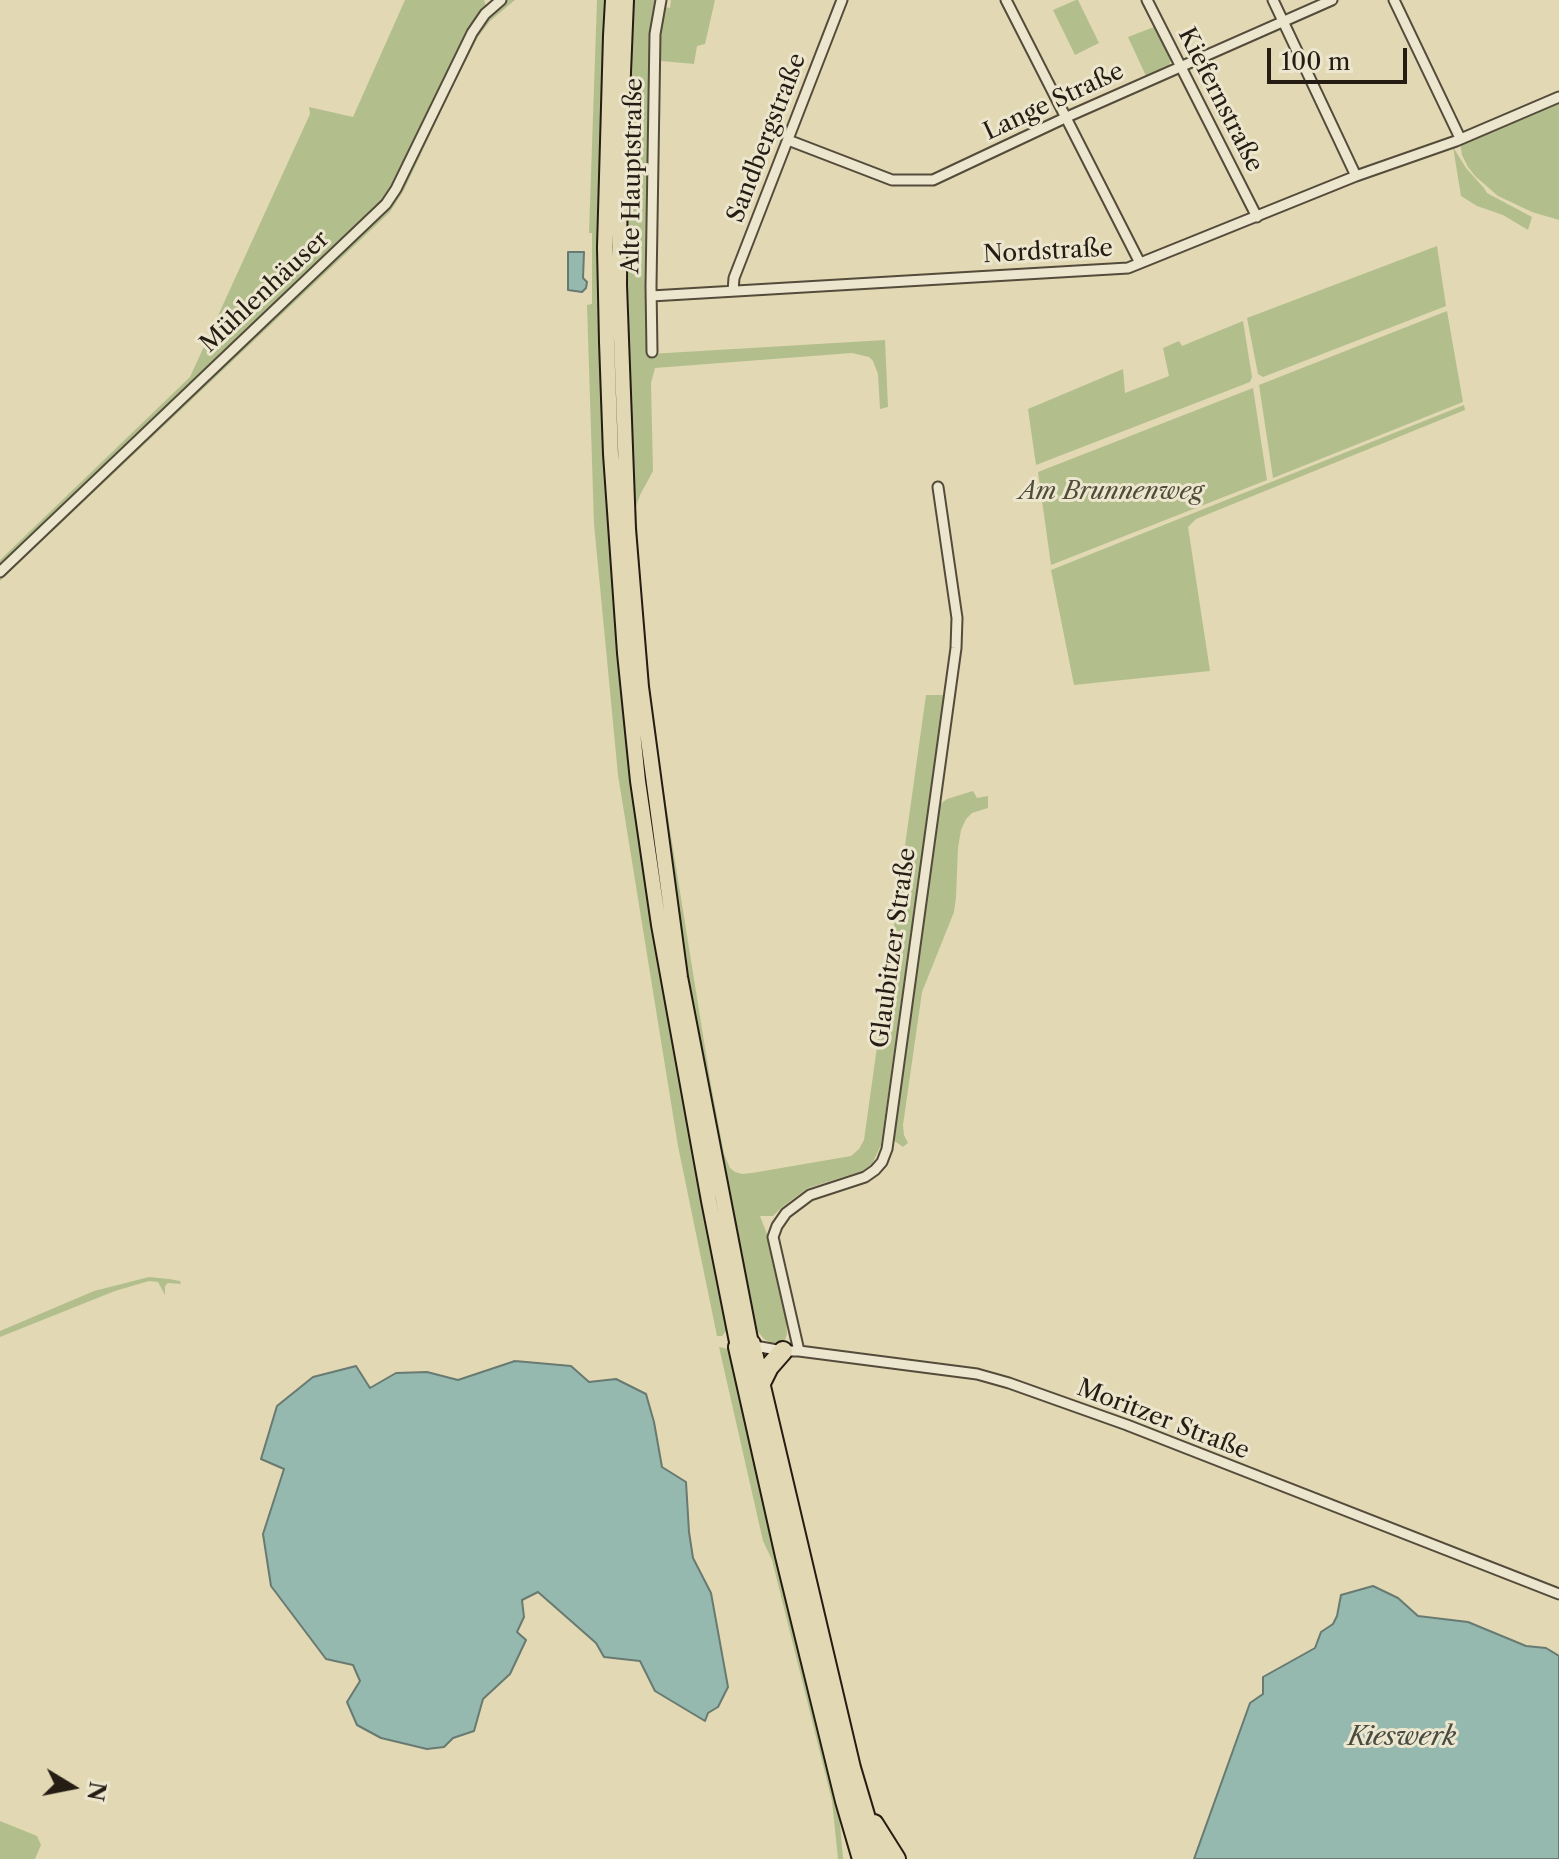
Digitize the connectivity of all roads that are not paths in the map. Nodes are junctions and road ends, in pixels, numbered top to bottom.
1 (613, 0) edge
2 (626, 0) edge
3 (661, 0) edge
4 (842, 0) edge
5 (1006, 0) edge
6 (1147, 0) edge
7 (1273, 0) edge
8 (1332, 0) edge
9 (1394, 0) edge
10 (495, 1) edge
11 (1283, 21) junction
12 (1180, 67) junction
13 (1559, 97) edge
14 (1067, 117) junction
15 (1460, 138) junction
16 (788, 140) junction
17 (1356, 176) junction
18 (1257, 217) junction
19 (1140, 263) junction
20 (733, 291) junction
21 (651, 296) junction
22 (652, 352) dead end
23 (938, 487) dead end
24 (0, 572) edge
25 (745, 1346) junction
26 (791, 1351) junction
27 (760, 1385) junction
28 (1559, 1594) edge
29 (854, 1804) junction
30 (848, 1859) edge
31 (862, 1859) edge
32 (878, 1859) edge
33 (896, 1859) edge

1 - 25 main road
2 - 25 main road
3 - 21 street, Alte Hauptstraße
4 - 16 street, Sandbergstraße
5 - 14 street
6 - 12 street, Kiefernstraße
7 - 11 street
8 - 11 street, Lange Straße
9 - 15 street
10 - 24 street, Mühlenhäuser
11 - 12 street, Lange Straße
11 - 17 street
12 - 14 street, Lange Straße
12 - 18 street, Kiefernstraße
13 - 15 street, Nordstraße
14 - 16 street, Lange Straße
14 - 19 street
15 - 17 street, Nordstraße
16 - 20 street, Sandbergstraße
17 - 18 street, Nordstraße
18 - 19 street, Nordstraße
19 - 20 street, Nordstraße
20 - 21 street, Nordstraße
21 - 22 street, Alte Hauptstraße
23 - 26 street, Glaubitzer Straße
25 - 26 street, Moritzer Straße
25 - 27 highway
25 - 29 highway
26 - 27 highway
26 - 28 street, Moritzer Straße
27 - 29 highway
29 - 30 highway
29 - 31 highway
29 - 32 highway
29 - 33 highway

